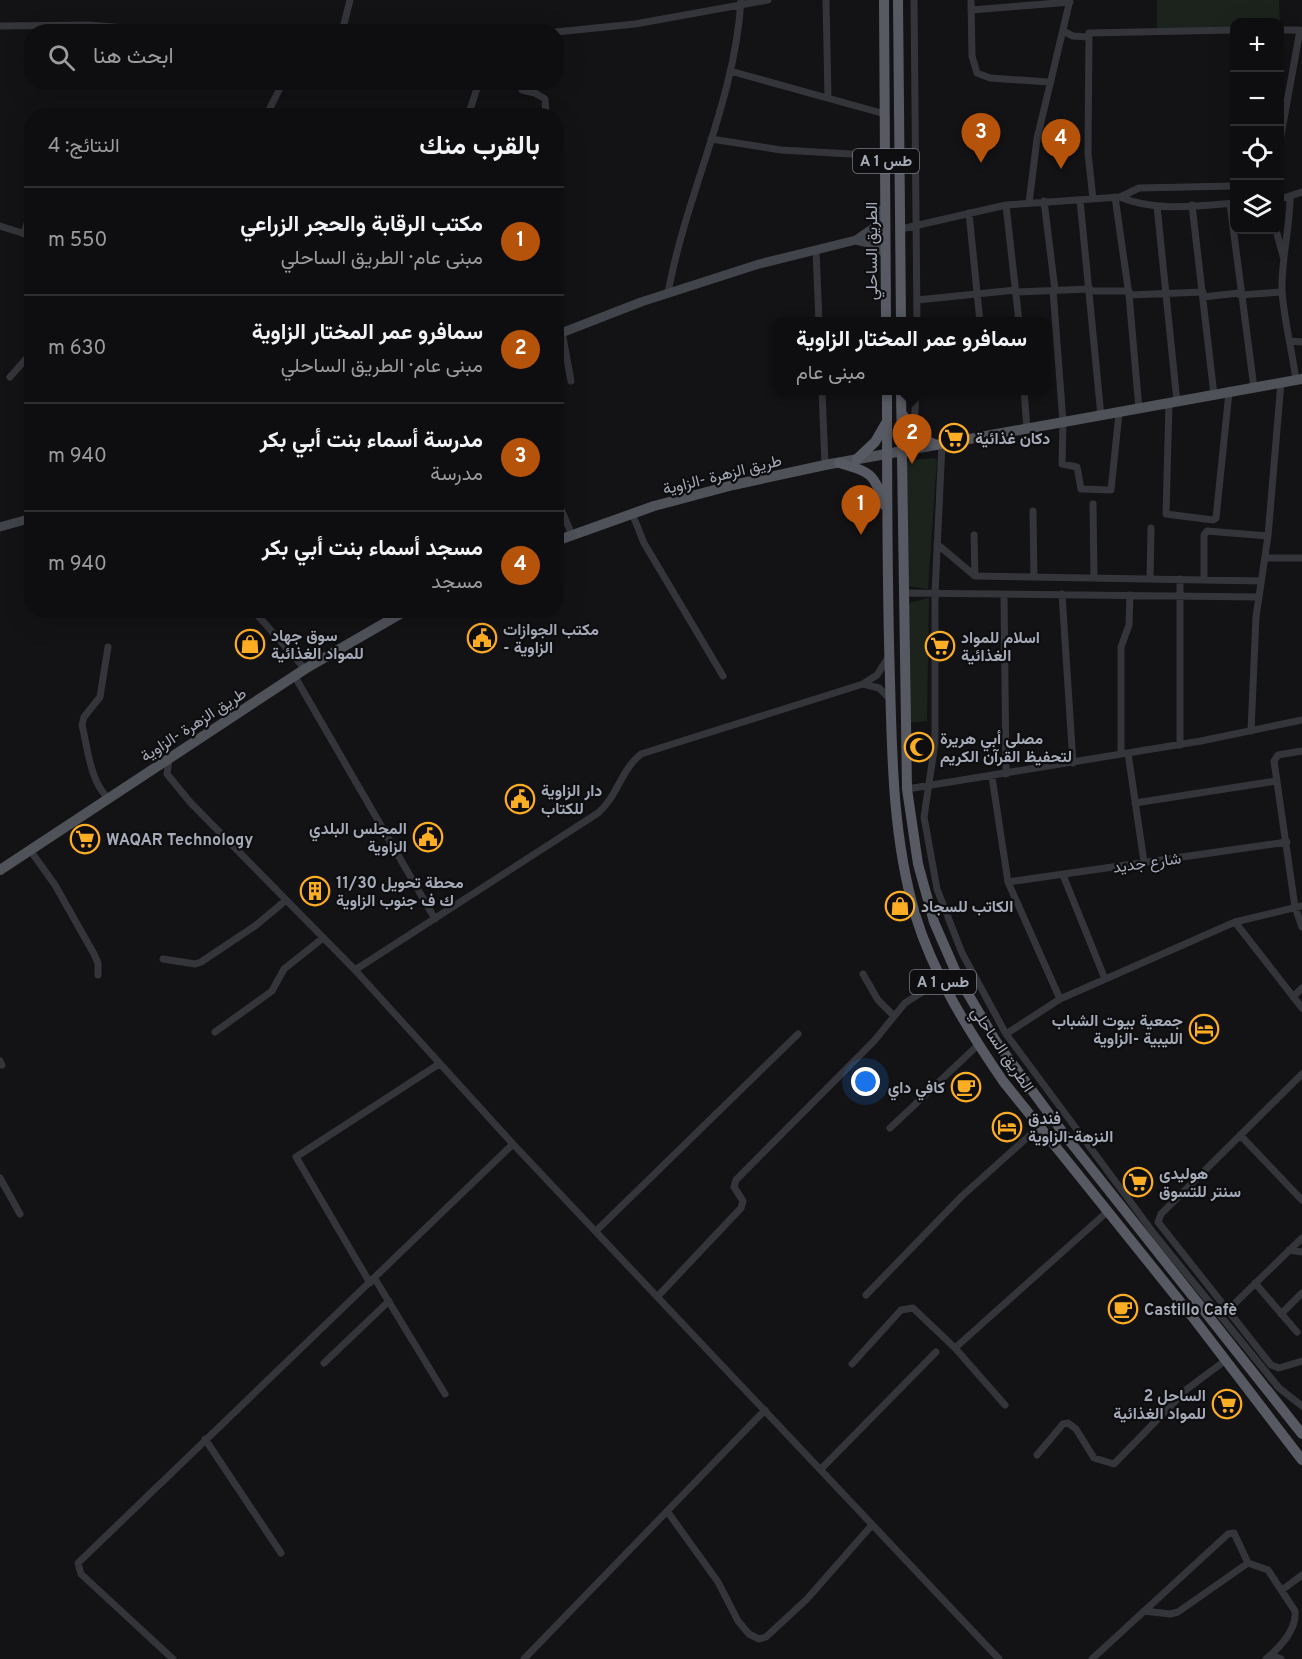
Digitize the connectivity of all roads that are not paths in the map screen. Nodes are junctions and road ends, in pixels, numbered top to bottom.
1 (350, 0) edge
2 (768, 0) edge
3 (826, 0) edge
4 (884, 0) edge
5 (898, 0) edge
6 (914, 0) edge
7 (971, 0) edge
8 (1070, 1) edge
9 (741, 3) edge
10 (971, 9) junction
11 (344, 24) edge
12 (0, 26) edge
13 (24, 26) edge
14 (1230, 30) edge
15 (1284, 30) edge
16 (564, 31) edge
17 (1063, 31) junction
18 (1088, 37) junction
19 (730, 71) junction
20 (1049, 82) junction
21 (279, 90) edge
22 (476, 90) edge
23 (522, 90) edge
24 (828, 98) junction
25 (270, 108) edge
26 (471, 108) edge
27 (546, 108) edge
28 (885, 114) junction
29 (1283, 126) edge
30 (711, 139) junction
31 (886, 156) junction
32 (1230, 186) edge
33 (1302, 192) edge
34 (1118, 197) junction
35 (1290, 197) junction
36 (1284, 198) edge
37 (1093, 199) junction
38 (1080, 200) junction
39 (1044, 201) junction
40 (885, 203) junction
41 (1029, 203) junction
42 (1230, 204) edge
43 (1192, 205) junction
44 (1005, 206) junction
45 (1156, 206) junction
46 (969, 213) junction
47 (1, 227) edge
48 (916, 228) junction
49 (901, 229) junction
50 (24, 234) edge
51 (1235, 234) edge
52 (1277, 234) edge
53 (856, 240) junction
54 (816, 250) junction
55 (886, 255) junction
56 (1283, 256) junction
57 (1054, 290) junction
58 (1090, 290) junction
59 (1016, 291) junction
60 (1282, 292) junction
61 (668, 293) junction
62 (1129, 293) junction
63 (1168, 293) junction
64 (978, 294) junction
65 (1203, 294) junction
66 (1240, 294) junction
67 (917, 300) junction
68 (819, 317) edge
69 (886, 317) edge
70 (901, 317) edge
71 (917, 317) edge
72 (980, 317) edge
73 (1019, 317) edge
74 (564, 331) edge
75 (1290, 341) junction
76 (1302, 342) edge
77 (564, 353) edge
78 (24, 361) edge
79 (10, 377) dead end
80 (1299, 379) edge
81 (571, 381) dead end
82 (1281, 382) junction
83 (1254, 388) junction
84 (1229, 392) junction
85 (1214, 394) junction
86 (822, 395) edge
87 (887, 395) edge
88 (901, 395) edge
89 (916, 395) edge
90 (1024, 395) edge
91 (1173, 402) junction
92 (901, 409) junction
93 (1139, 409) junction
94 (1119, 412) junction
95 (1101, 416) junction
96 (887, 420) junction
97 (1063, 422) junction
98 (1027, 429) junction
99 (914, 434) junction
100 (939, 445) junction
101 (900, 452) junction
102 (887, 454) junction
103 (857, 459) junction
104 (838, 463) junction
105 (825, 465) junction
106 (1093, 504) dead end
107 (1033, 512) dead end
108 (632, 513) junction
109 (564, 516) edge
110 (888, 516) junction
111 (24, 519) edge
112 (0, 526) edge
113 (1151, 528) dead end
114 (572, 535) junction
115 (974, 535) dead end
116 (1268, 536) junction
117 (564, 538) edge
118 (937, 544) junction
119 (1265, 558) junction
120 (1302, 558) edge
121 (975, 576) junction
122 (1034, 578) junction
123 (1094, 578) junction
124 (1150, 579) junction
125 (1180, 579) junction
126 (1204, 579) junction
127 (1261, 581) junction
128 (903, 593) junction
129 (935, 594) junction
130 (1062, 594) junction
131 (1004, 595) junction
132 (1130, 595) junction
133 (1180, 596) junction
134 (1258, 597) junction
135 (260, 618) edge
136 (393, 618) edge
137 (108, 647) dead end
138 (889, 656) junction
139 (305, 669) junction
140 (294, 675) junction
141 (723, 676) dead end
142 (862, 684) junction
143 (890, 699) junction
144 (1302, 720) edge
145 (1251, 731) junction
146 (1180, 745) junction
147 (1302, 751) edge
148 (1124, 754) junction
149 (169, 759) junction
150 (1073, 763) junction
151 (1006, 774) junction
152 (992, 777) junction
153 (1276, 781) junction
154 (926, 787) junction
155 (907, 789) junction
156 (108, 798) junction
157 (1135, 803) junction
158 (1287, 842) junction
159 (30, 850) junction
160 (1144, 862) junction
161 (0, 870) edge
162 (1063, 875) junction
163 (1008, 882) junction
164 (285, 901) junction
165 (1298, 906) edge
166 (435, 919) junction
167 (1235, 922) junction
168 (1302, 927) edge
169 (323, 938) junction
170 (163, 959) dead end
171 (355, 970) junction
172 (863, 974) dead end
173 (98, 975) dead end
174 (1105, 979) junction
175 (941, 980) junction
176 (1302, 988) edge
177 (1293, 997) junction
178 (1060, 999) junction
179 (1302, 1008) edge
180 (893, 1015) junction
181 (215, 1032) dead end
182 (798, 1034) dead end
183 (1006, 1034) junction
184 (978, 1045) junction
185 (439, 1064) junction
186 (1302, 1074) edge
187 (1040, 1127) junction
188 (890, 1128) dead end
189 (1240, 1135) junction
190 (513, 1144) junction
191 (0, 1178) edge
192 (1302, 1200) edge
193 (1107, 1212) junction
194 (20, 1214) dead end
195 (596, 1231) junction
196 (1302, 1238) edge
197 (1289, 1250) junction
198 (1302, 1252) edge
199 (372, 1281) junction
200 (1255, 1283) junction
201 (1302, 1293) edge
202 (866, 1295) dead end
203 (658, 1296) junction
204 (389, 1301) junction
205 (1228, 1310) junction
206 (1281, 1314) junction
207 (1297, 1332) dead end
208 (955, 1348) junction
209 (936, 1352) dead end
210 (1226, 1360) junction
211 (1302, 1361) edge
212 (324, 1363) dead end
213 (852, 1364) dead end
214 (445, 1394) dead end
215 (1005, 1405) dead end
216 (1302, 1406) edge
217 (765, 1410) junction
218 (1298, 1426) edge
219 (1302, 1434) edge
220 (205, 1439) junction
221 (1037, 1455) dead end
222 (1302, 1460) edge
223 (820, 1469) junction
224 (667, 1511) junction
225 (873, 1525) junction
226 (281, 1553) dead end
227 (1248, 1563) junction
228 (1302, 1575) edge
229 (1282, 1590) junction
230 (1144, 1611) junction
231 (1268, 1657) edge
232 (173, 1659) edge
233 (524, 1659) edge
234 (999, 1659) edge
235 (1092, 1659) edge
236 (1281, 1659) edge

1 - 11 street
2 - 9 street
3 - 24 street
4 - 28 highway, الطريق الساحلي / A 1 طس
5 - 49 highway, الطريق الساحلي / A 1 طس
6 - 48 street
7 - 10 street
8 - 10 street
8 - 17 street
9 - 16 street
9 - 19 street
10 - 20 street
12 - 13 street
14 - 18 street
15 - 29 street
17 - 18 street
17 - 20 street
18 - 37 street
19 - 24 street
19 - 30 street
20 - 41 street
21 - 25 street
22 - 26 street
23 - 27 street
24 - 28 street
28 - 31 highway, الطريق الساحلي / A 1 طس
30 - 31 street
30 - 61 street
31 - 40 highway, الطريق الساحلي / A 1 طس
32 - 34 street
33 - 35 street
34 - 37 street
34 - 45 street
34 - 62 street
35 - 36 street
35 - 56 street
37 - 38 street
38 - 39 street
38 - 58 street
39 - 41 street
39 - 57 street
40 - 53 main road
40 - 55 highway, الطريق الساحلي / A 1 طس
41 - 44 street
42 - 43 street
43 - 45 street
43 - 65 street
44 - 46 street
44 - 59 street
45 - 63 street
46 - 48 street
46 - 64 street
47 - 50 street
48 - 49 street
48 - 67 street
49 - 70 highway, الطريق الساحلي / A 1 طس
51 - 66 street
52 - 56 street
53 - 54 main road
53 - 55 main road
54 - 61 main road
54 - 68 street
55 - 69 highway, الطريق الساحلي / A 1 طس
56 - 60 street
57 - 58 street
57 - 59 street
57 - 97 street
58 - 62 street
58 - 95 street
59 - 64 street
59 - 73 street
60 - 66 street
60 - 75 street
61 - 74 main road
62 - 63 street
62 - 93 street
63 - 65 street
63 - 91 street
64 - 67 street
64 - 72 street
65 - 66 street
65 - 85 street
66 - 83 street
67 - 71 street
75 - 76 street
75 - 80 street
77 - 81 street
78 - 79 street
80 - 82 main road, طريق الزهرة -الزاوية
82 - 83 main road, طريق الزهرة -الزاوية
82 - 116 street
83 - 84 main road, طريق الزهرة -الزاوية
84 - 85 main road, طريق الزهرة -الزاوية
84 - 91 street
85 - 91 main road, طريق الزهرة -الزاوية
86 - 105 street
87 - 96 highway, الطريق الساحلي / A 1 طس
88 - 92 highway, الطريق الساحلي / A 1 طس
89 - 99 street
90 - 98 street
91 - 93 main road, طريق الزهرة -الزاوية
92 - 99 highway
92 - 101 highway, الطريق الساحلي / A 1 طس
93 - 94 main road, طريق الزهرة -الزاوية
94 - 95 main road, طريق الزهرة -الزاوية
94 - 97 street
95 - 97 main road, طريق الزهرة -الزاوية
96 - 102 highway, الطريق الساحلي / A 1 طس
96 - 103 highway
97 - 98 main road, طريق الزهرة -الزاوية
98 - 100 main road, طريق الزهرة -الزاوية
99 - 100 highway
100 - 101 main road, طريق الزهرة -الزاوية
100 - 118 street
101 - 102 main road, طريق الزهرة -الزاوية
101 - 128 highway, الطريق الساحلي / A 1 طس
102 - 103 main road, طريق الزهرة -الزاوية
102 - 110 highway, الطريق الساحلي / A 1 طس
103 - 104 main road, طريق الزهرة -الزاوية
104 - 105 main road, طريق الزهرة -الزاوية
104 - 110 highway
105 - 108 main road, طريق الزهرة -الزاوية
106 - 123 street
107 - 122 street
108 - 114 main road, طريق الزهرة -الزاوية
108 - 141 street
109 - 114 street
110 - 138 highway, الطريق الساحلي / A 1 طس
111 - 112 main road
113 - 124 street
114 - 117 main road, طريق الزهرة -الزاوية
115 - 121 street
116 - 119 street
116 - 126 street
118 - 121 street
118 - 129 street
119 - 120 street
119 - 127 street
121 - 122 street
122 - 123 street
123 - 124 street
124 - 125 street
125 - 126 street
125 - 133 street
126 - 127 street
127 - 134 street
128 - 129 street
128 - 155 highway, الطريق الساحلي / A 1 طس
129 - 131 street
129 - 154 street
130 - 131 street
130 - 132 street
130 - 150 street
131 - 151 street
132 - 133 street
132 - 148 street
133 - 134 street
133 - 146 street
134 - 145 street
135 - 139 street
136 - 139 main road, طريق الزهرة -الزاوية
137 - 156 street
138 - 142 street
138 - 143 highway, الطريق الساحلي / A 1 طس
139 - 140 main road, طريق الزهرة -الزاوية
140 - 149 main road, طريق الزهرة -الزاوية
140 - 166 street
142 - 143 street
142 - 166 street
143 - 175 highway, الطريق الساحلي / A 1 طس
144 - 145 street
145 - 146 street
146 - 148 street
147 - 153 street
148 - 150 street
148 - 157 street
149 - 156 main road, طريق الزهرة -الزاوية
149 - 164 street
150 - 151 street
151 - 152 street
152 - 154 street
152 - 163 street
153 - 157 street
153 - 158 street
154 - 155 street
154 - 183 street
155 - 218 highway, الطريق الساحلي / A 1 طس
156 - 159 main road, طريق الزهرة -الزاوية
157 - 160 street
158 - 160 street, شارع جديد
158 - 165 street
159 - 161 main road, طريق الزهرة -الزاوية
159 - 173 street
160 - 162 street, شارع جديد
162 - 163 street, شارع جديد
162 - 174 street
163 - 178 street
164 - 169 street
164 - 170 street
165 - 167 street
165 - 168 street
166 - 171 street
167 - 174 street
167 - 177 street
169 - 171 street
169 - 181 street
171 - 185 street
172 - 180 street
174 - 178 street
175 - 180 street
175 - 184 highway, الطريق الساحلي / A 1 طس
176 - 177 street
177 - 179 street
178 - 183 street
180 - 203 street
182 - 195 street
183 - 216 street
184 - 187 highway, الطريق الساحلي / A 1 طس
184 - 188 street
185 - 190 street
185 - 199 street
186 - 189 street
187 - 193 highway, الطريق الساحلي / A 1 طس
187 - 202 street
189 - 192 street
189 - 205 street
190 - 195 street
190 - 199 street
191 - 194 street
193 - 208 street
193 - 210 highway, الطريق الساحلي / A 1 طس
195 - 203 street
196 - 197 street
197 - 198 street
197 - 200 street
199 - 204 street
199 - 220 street
200 - 205 street
200 - 206 street
201 - 206 street
203 - 217 street
204 - 212 street
204 - 214 street
205 - 211 street
206 - 207 street
208 - 213 street
208 - 215 street
209 - 223 street
210 - 221 street
210 - 222 highway, الطريق الساحلي / A 1 طس
217 - 223 street
217 - 224 street
218 - 219 highway, الطريق الساحلي / A 1 طس
220 - 226 street
220 - 232 street
223 - 225 street
224 - 225 street
224 - 233 street
225 - 234 street
227 - 229 street
227 - 230 street
227 - 230 street
228 - 229 street
229 - 231 street
230 - 235 street
231 - 236 street

